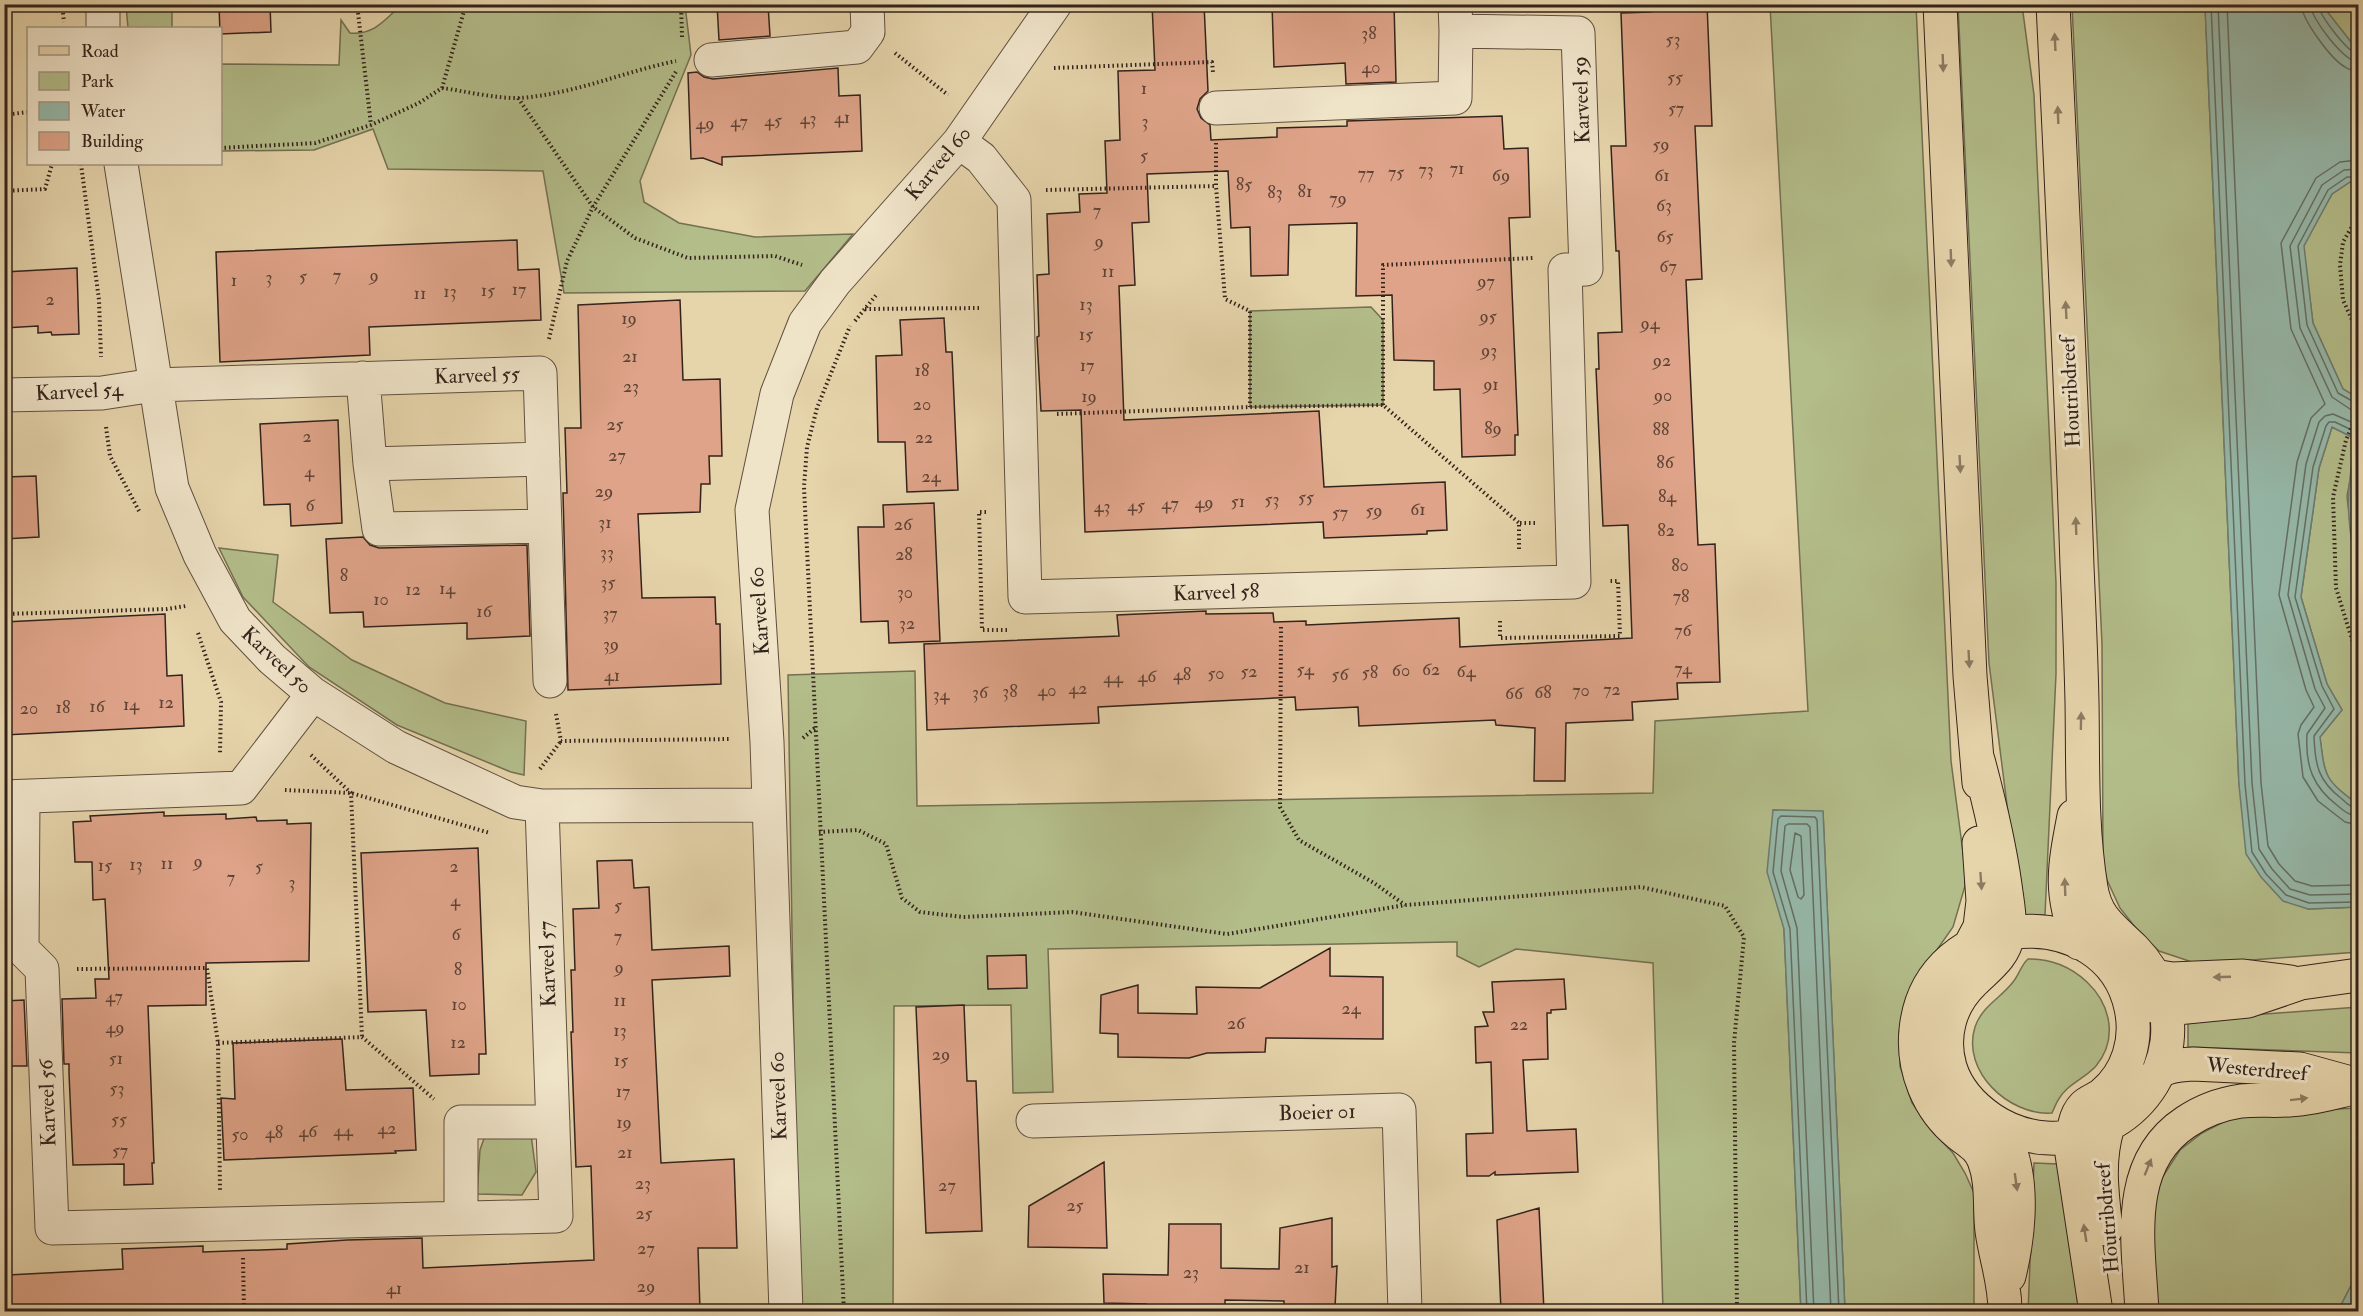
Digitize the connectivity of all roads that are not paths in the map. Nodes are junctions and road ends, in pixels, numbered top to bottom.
1 (103, 4) edge
2 (1055, 4) edge
3 (1940, 4) edge
4 (2053, 4) edge
5 (868, 18) edge
6 (1456, 18) edge
7 (103, 27) edge
8 (697, 60) road end
9 (1216, 108) road end
10 (959, 142) junction
11 (121, 165) edge
12 (1576, 263) joint
13 (363, 378) junction
14 (154, 385) junction
15 (4, 395) edge
16 (543, 459) junction
17 (370, 464) junction
18 (545, 525) junction
19 (550, 681) road end
20 (313, 694) junction
21 (1978, 760) junction
22 (2081, 779) junction
23 (14, 797) edge
24 (768, 805) junction
25 (542, 807) junction
26 (2009, 932) junction
27 (2079, 943) junction
28 (1971, 944) junction
29 (2154, 975) junction
30 (2358, 975) edge
31 (2301, 984) junction
32 (2128, 994) junction
33 (2166, 1009) junction
34 (2157, 1074) junction
35 (2358, 1086) edge
36 (1033, 1121) dead end
37 (553, 1122) junction
38 (2000, 1126) junction
39 (2108, 1126) junction
40 (2073, 1138) junction
41 (461, 1218) junction
42 (231, 1225) joint
43 (2005, 1300) edge
44 (786, 1311) edge
45 (1405, 1311) edge
46 (2096, 1311) edge
47 (2115, 1311) edge
48 (2142, 1311) edge

1 - 7 street
2 - 10 street, Karveel 60
3 -> 21 main road
22 -> 4 main road, Houtribdreef
5 - 8 street
6 - 9 street, Karveel 59
6 - 12 street, Karveel 59
10 - 12 street, Karveel 58
10 - 24 street, Karveel 60
11 - 14 street, Karveel 50
13 - 14 street, Karveel 55
13 - 16 street, Karveel 55
13 - 17 street
14 - 15 street, Karveel 54
14 - 20 street, Karveel 50
16 - 17 street
16 - 18 street, Karveel 55
17 - 18 street
18 - 19 street, Karveel 55
20 - 23 street
20 - 25 street, Karveel 50
21 - 26 main road
21 -> 28 main road
27 -> 22 main road, Houtribdreef
22 - 29 main road, Houtribdreef
23 - 42 street, Karveel 56
24 - 25 street, Karveel 50
24 - 44 street, Karveel 60
25 - 37 street, Karveel 57
26 - 27 main road
26 - 28 main road
26 - 38 main road
27 - 32 main road
28 - 43 main road
31 -> 29 main road
29 - 33 main road, Houtribdreef
30 - 31 main road
31 - 33 main road
32 - 33 main road
32 - 40 main road
33 - 34 main road, Houtribdreef
34 - 35 main road, Westerdreef
34 - 39 main road, Houtribdreef
48 -> 35 main road
36 - 45 street, Boeier 01
37 - 41 street
37 - 41 street, Karveel 57
38 - 40 main road
38 -> 43 main road
39 - 40 main road, Houtribdreef
39 - 47 main road, Houtribdreef
46 -> 40 main road, Houtribdreef
41 - 42 street, Karveel 57

